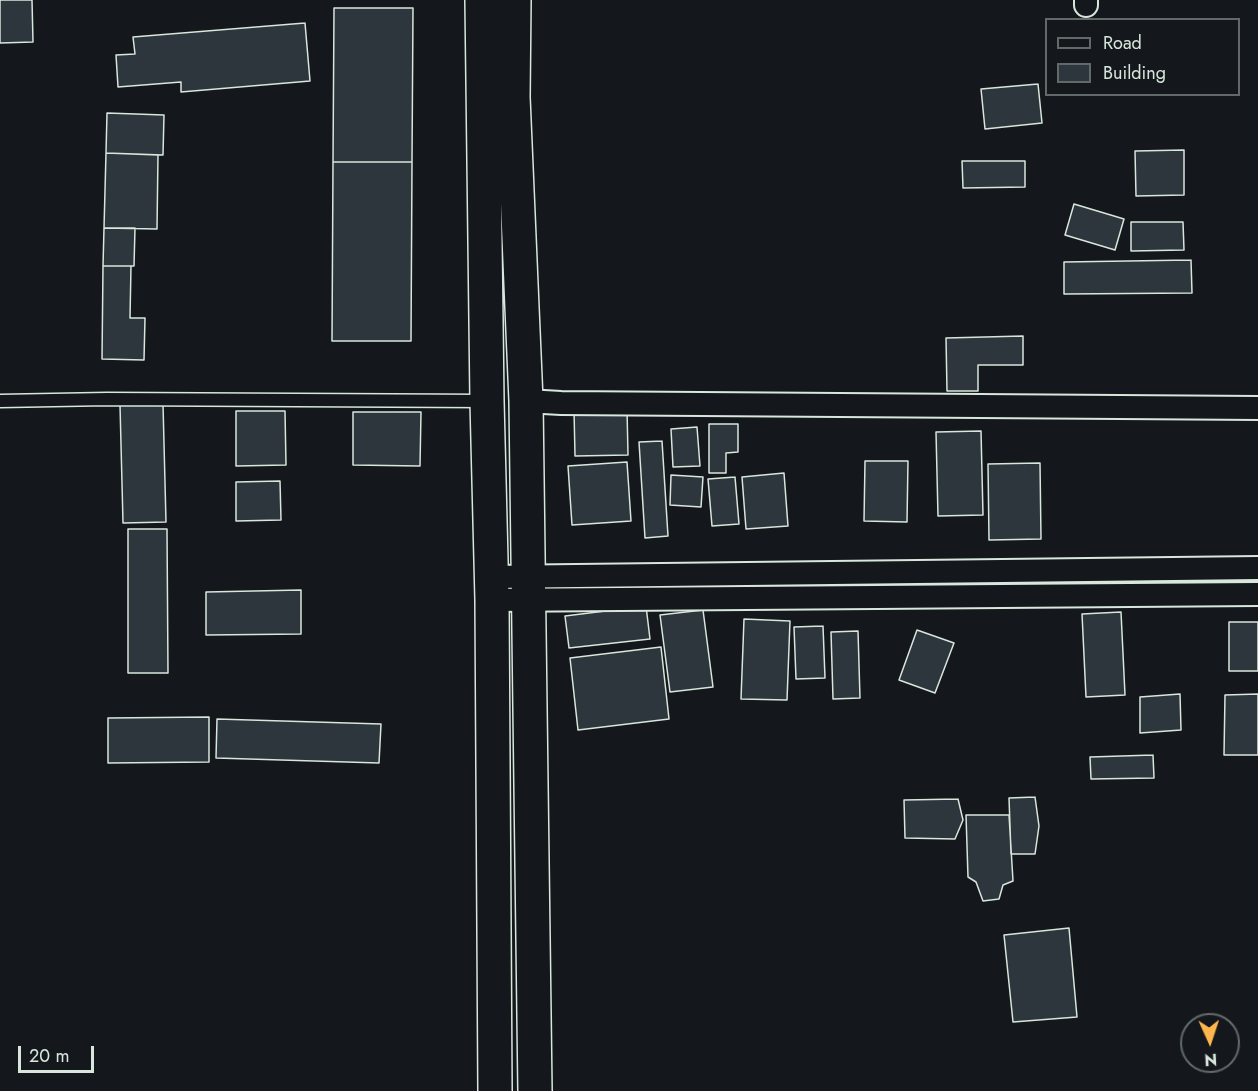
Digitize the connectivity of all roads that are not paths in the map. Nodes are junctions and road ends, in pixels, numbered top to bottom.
1 (482, 0) edge
2 (514, 0) edge
3 (497, 97) junction
4 (0, 401) edge
5 (487, 401) junction
6 (526, 401) junction
7 (1258, 408) edge
8 (1258, 568) edge
9 (529, 587) junction
10 (492, 588) junction
11 (1258, 594) edge
12 (495, 1091) edge
13 (534, 1091) edge

1 - 3 street
2 - 3 street
3 - 5 street
3 - 6 street
4 - 5 lane
5 - 10 street
6 - 7 street
6 - 9 street
8 - 9 street
9 - 10 street
9 - 11 street
9 - 13 street
10 - 12 street

